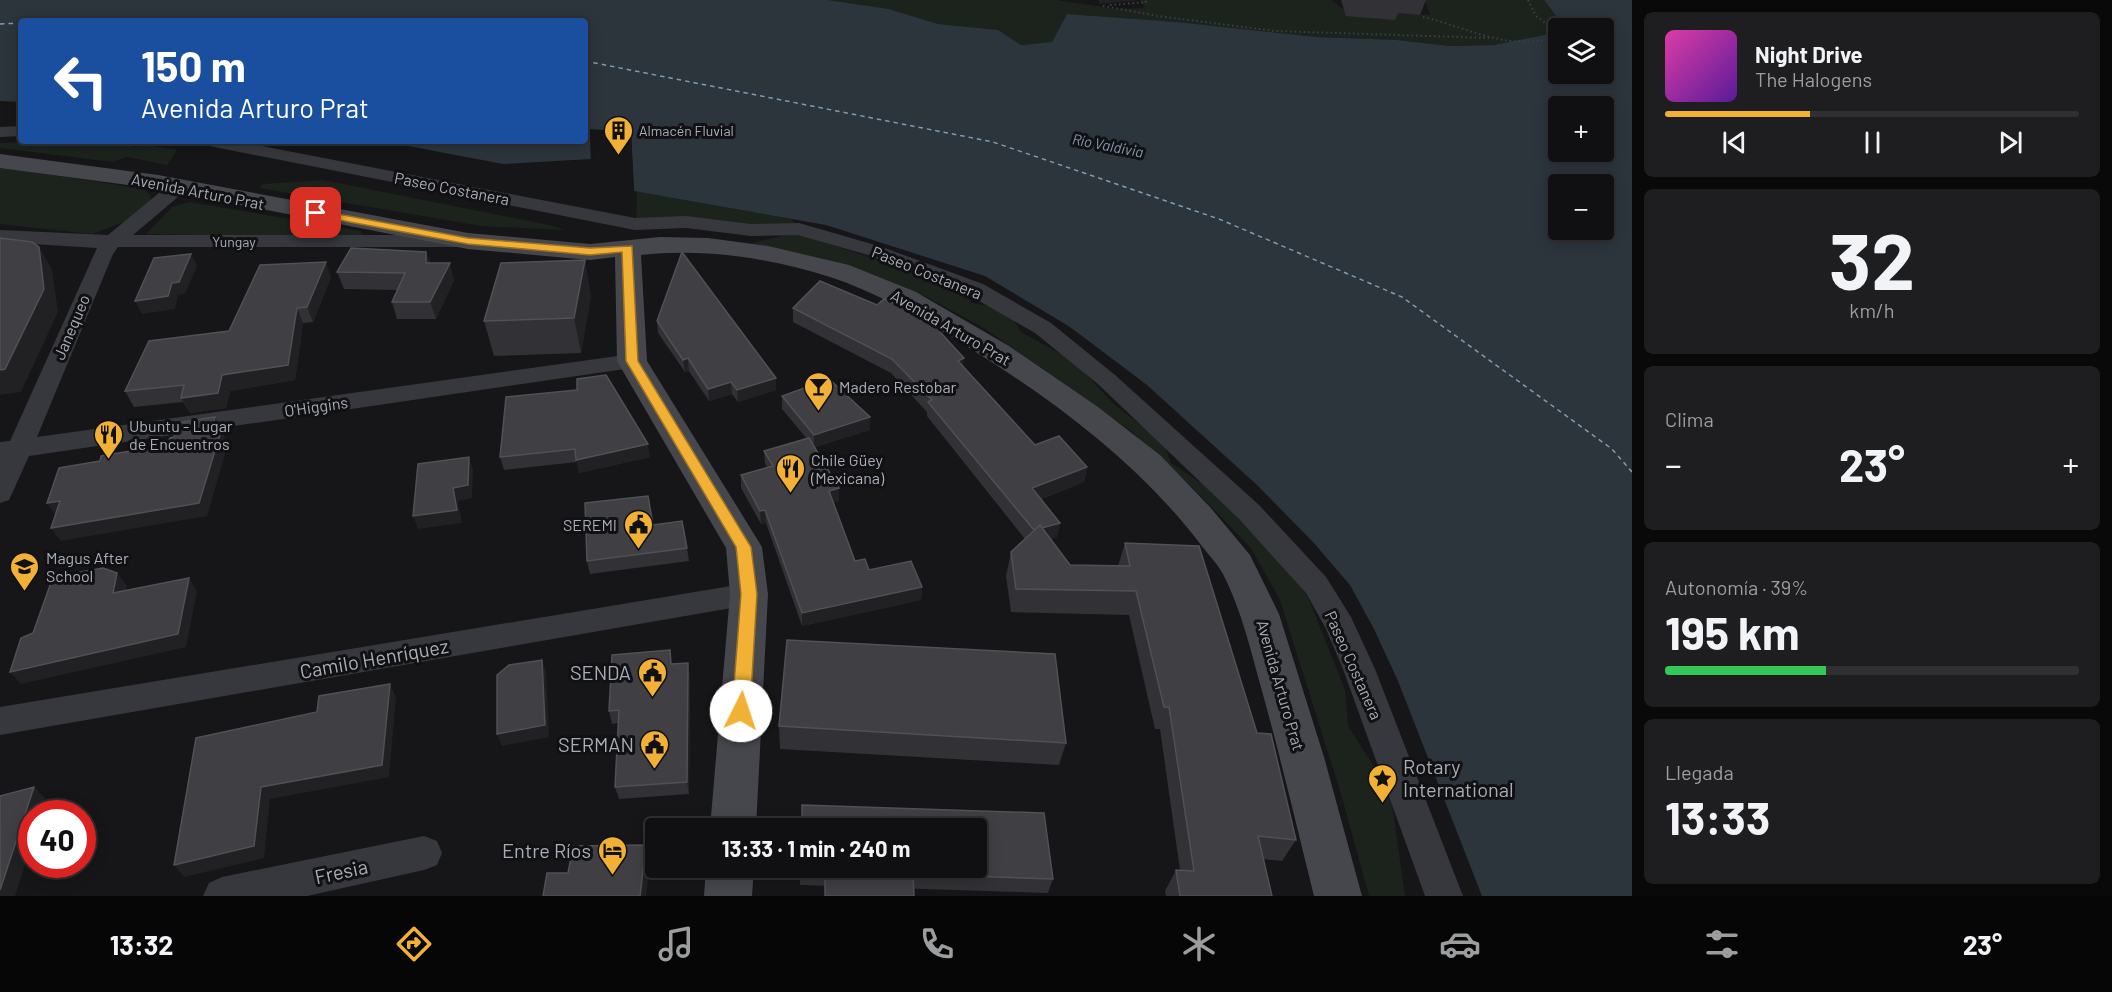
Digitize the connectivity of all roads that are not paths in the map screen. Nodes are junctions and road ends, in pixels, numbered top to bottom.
1 (18, 131) edge
2 (0, 132) edge
3 (224, 144) edge
4 (0, 161) edge
5 (178, 187) junction
6 (0, 236) edge
7 (468, 241) junction
8 (112, 242) junction
9 (628, 248) junction
10 (632, 361) junction
11 (9, 449) edge
12 (0, 493) edge
13 (749, 594) junction
14 (0, 721) edge
15 (734, 818) edge
16 (424, 853) dead end
17 (729, 878) edge
18 (222, 896) edge
19 (728, 896) edge
20 (1338, 896) edge
21 (1443, 896) edge

1 - 2 street
3 - 21 street, Paseo Costanera
4 - 5 main road, Avenida Arturo Prat
5 - 7 main road, Avenida Arturo Prat
5 - 8 street, Janequeo
6 - 8 street, Yungay
7 - 8 street, Yungay
7 - 9 main road, Avenida Arturo Prat
8 - 11 street, Janequeo
9 - 10 main road
9 - 20 main road, Avenida Arturo Prat
10 - 11 street, O'Higgins
10 - 13 main road
11 - 12 street, Janequeo
13 - 14 street, Camilo Henríquez
13 - 15 main road
16 - 18 street, Fresia
17 - 19 main road

